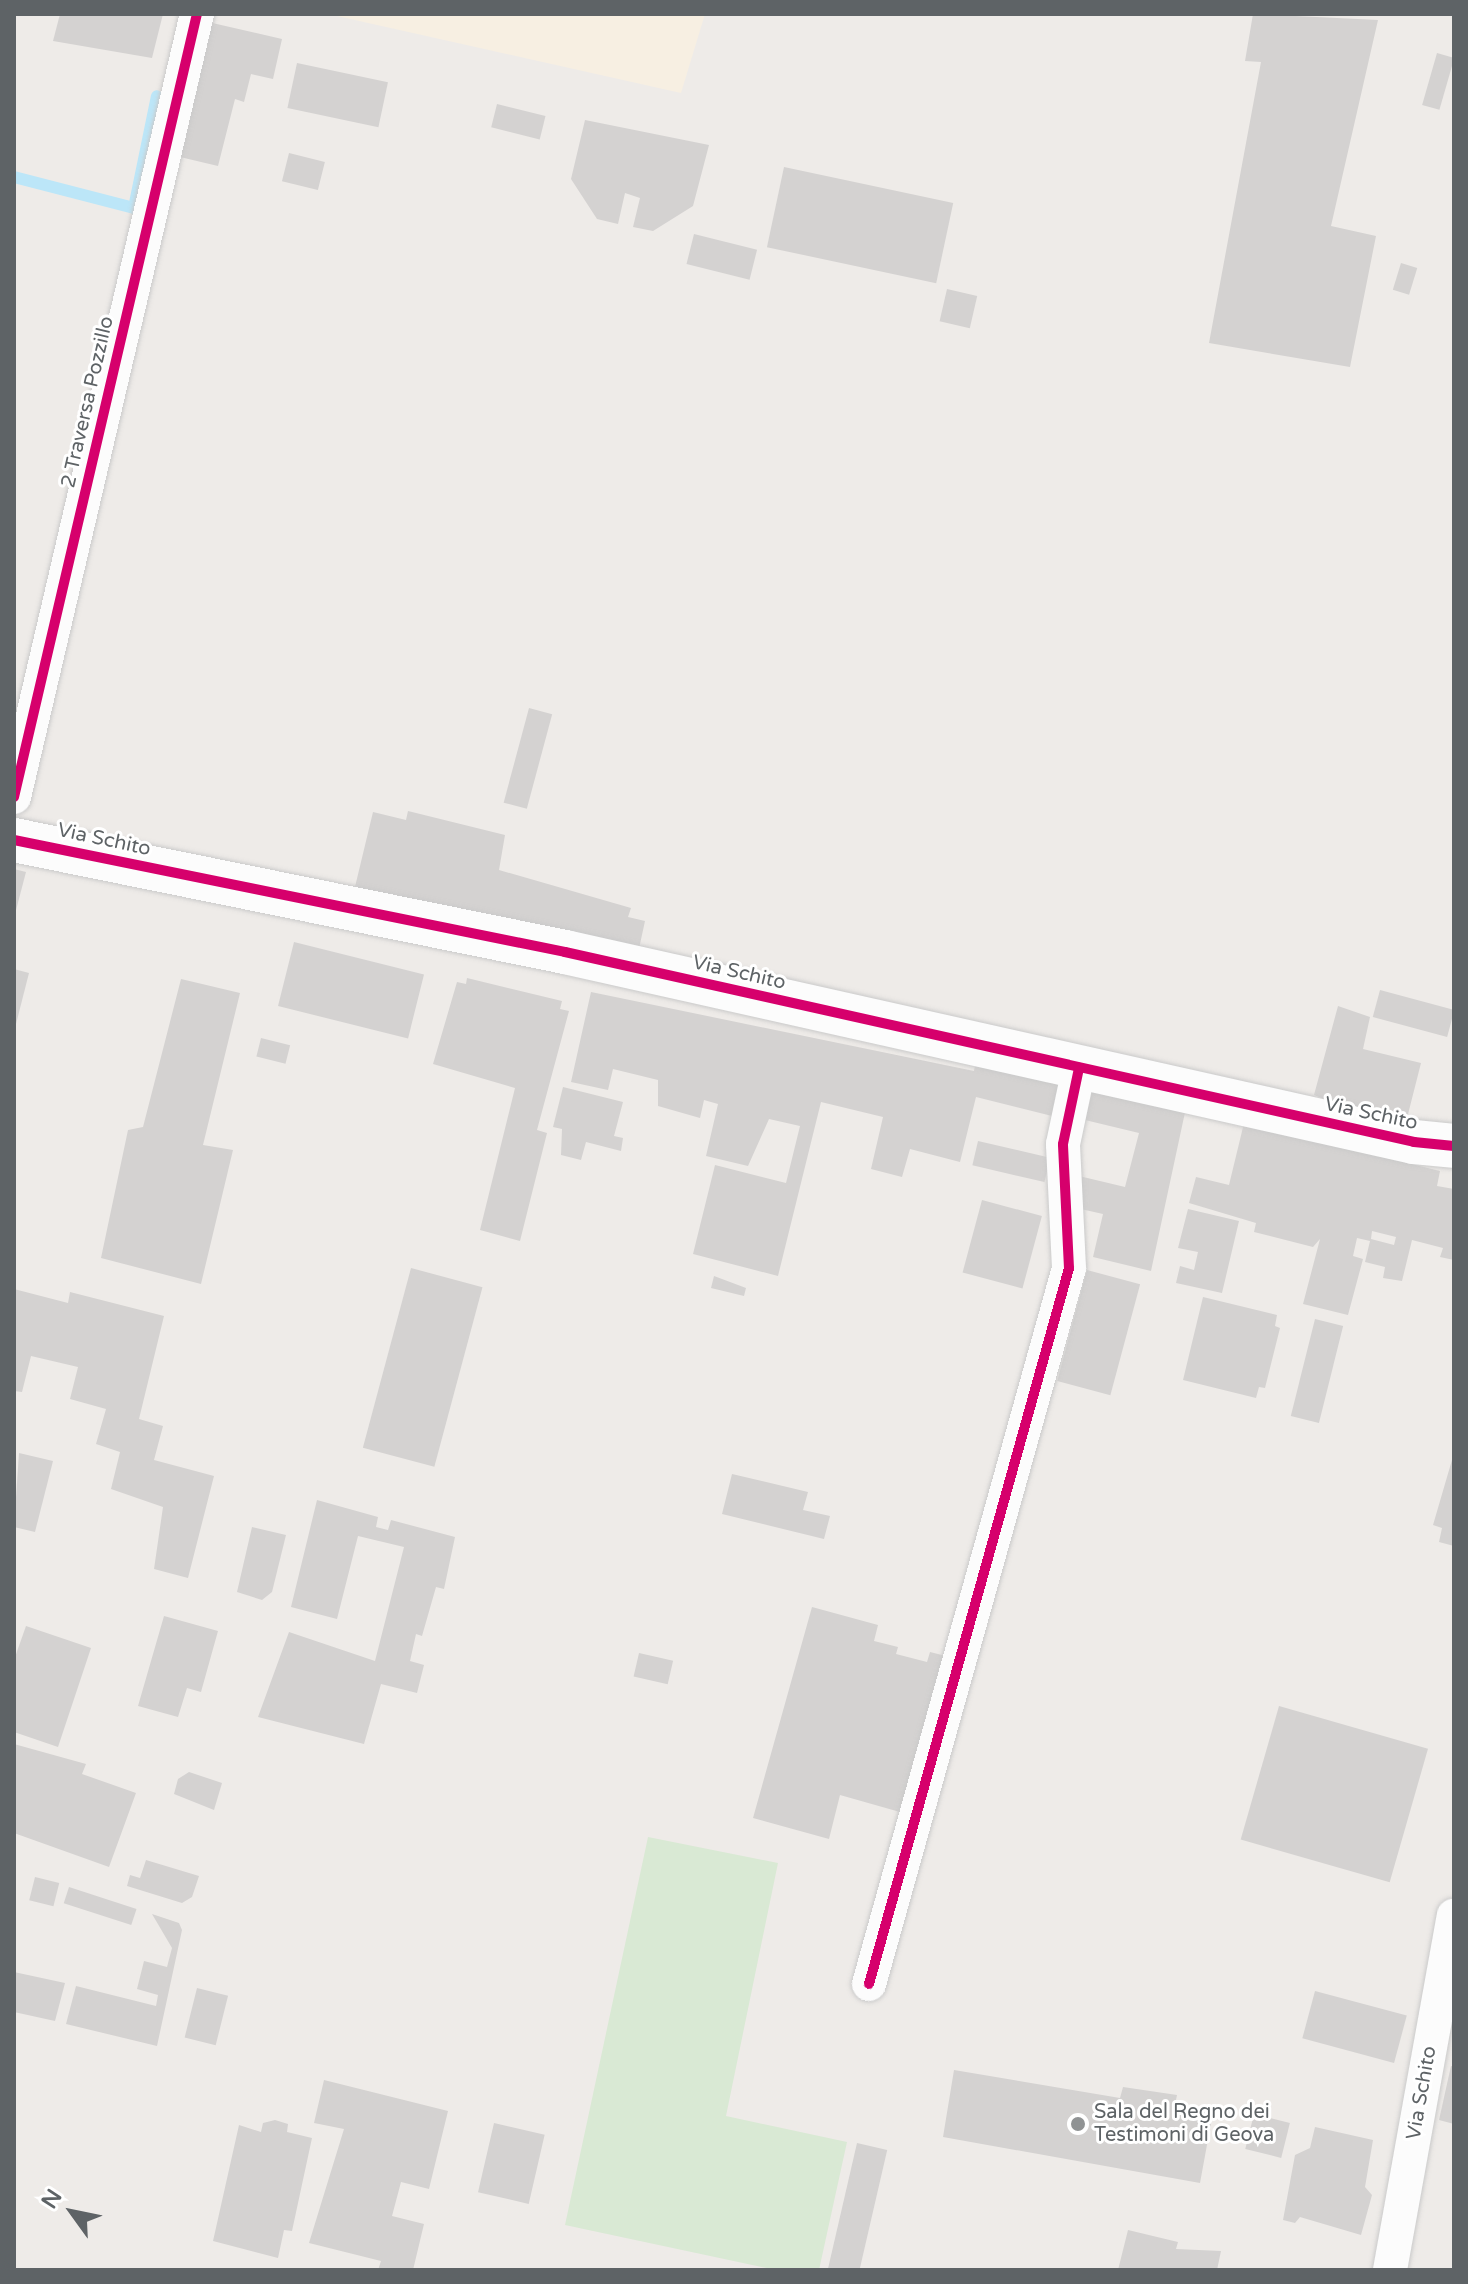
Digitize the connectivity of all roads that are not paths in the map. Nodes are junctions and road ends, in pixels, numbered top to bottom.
1 (197, 14) edge
2 (14, 797) edge
3 (14, 840) edge
4 (1079, 1068) junction
5 (1454, 1146) edge
6 (1454, 1916) edge
7 (869, 1984) dead end
8 (1390, 2270) edge

1 - 2 street, 2 Traversa Pozzillo
3 - 4 street, Via Schito
4 - 5 street, Via Schito
4 - 7 street
6 - 8 street, Via Schito

